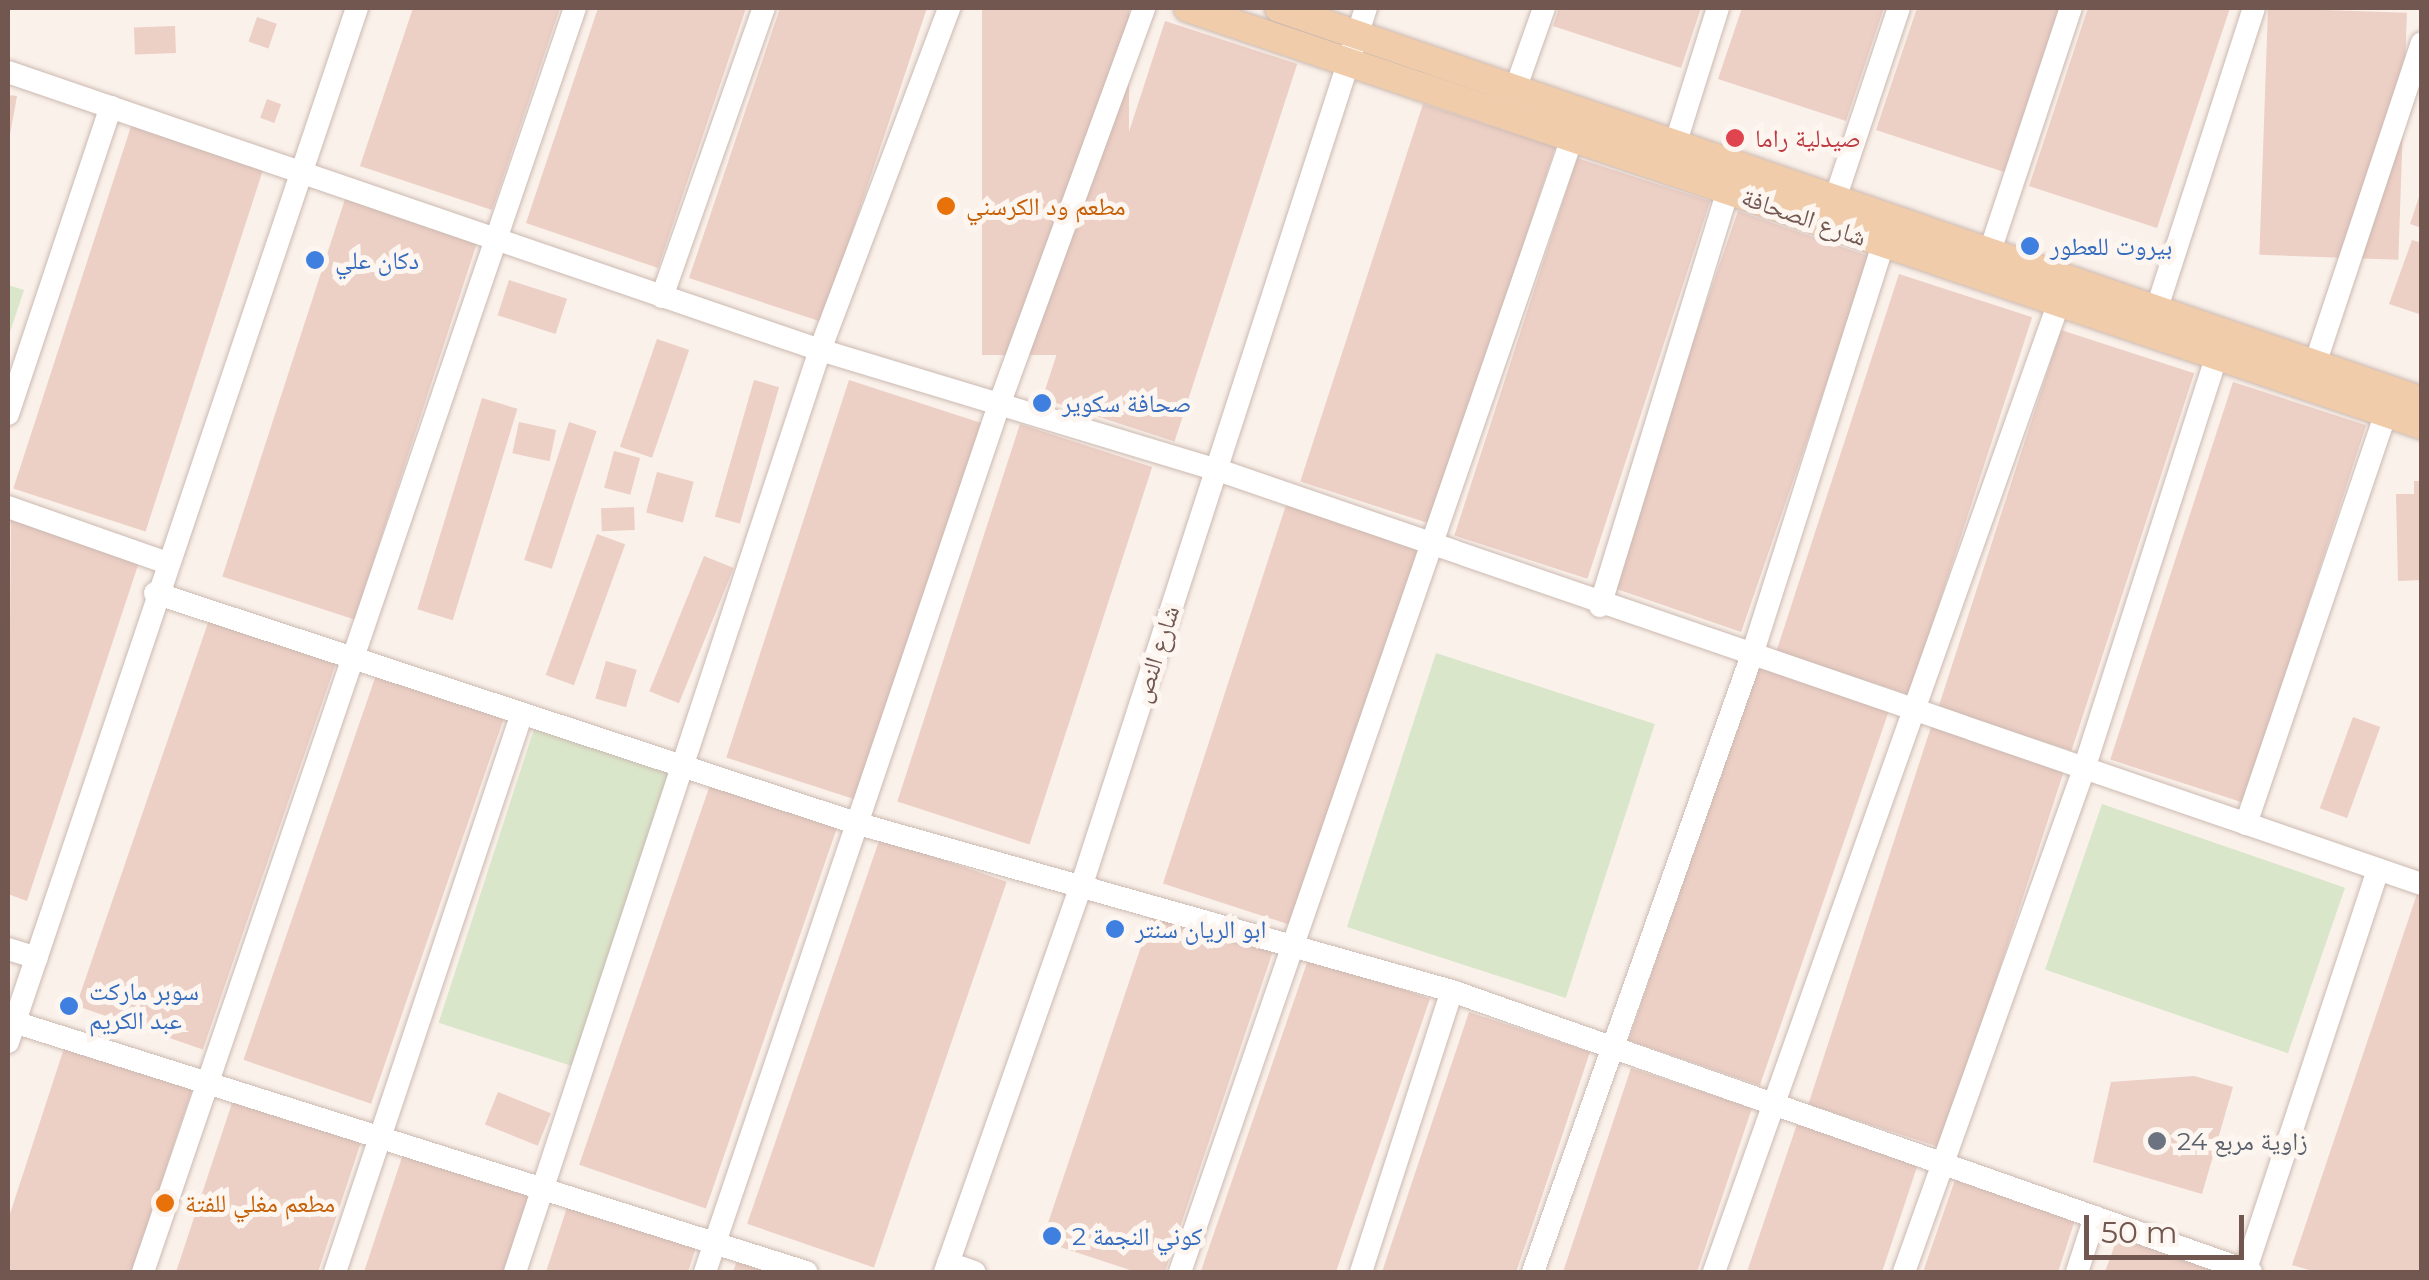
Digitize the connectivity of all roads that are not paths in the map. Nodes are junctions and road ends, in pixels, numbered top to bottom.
1 (357, 8) edge
2 (576, 8) edge
3 (764, 8) edge
4 (948, 8) edge
5 (1144, 8) edge
6 (1188, 8) edge
7 (1279, 8) edge
8 (1544, 8) edge
9 (1718, 8) edge
10 (1898, 8) edge
11 (2071, 8) edge
12 (2254, 8) edge
13 (1363, 20) edge
14 (2422, 43) edge
15 (1352, 62) junction
16 (8, 72) edge
17 (1516, 90) junction
18 (111, 107) junction
19 (1572, 138) junction
20 (1675, 145) junction
21 (298, 173) junction
22 (1728, 191) junction
23 (1835, 199) junction
24 (495, 240) junction
25 (1884, 245) junction
26 (1990, 251) junction
27 (662, 298) junction
28 (2059, 302) junction
29 (2156, 308) junction
30 (820, 350) junction
31 (2216, 358) junction
32 (2315, 364) junction
33 (2422, 401) edge
34 (998, 405) junction
35 (8, 414) edge
36 (2386, 414) junction
37 (2422, 425) edge
38 (1218, 470) junction
39 (8, 508) edge
40 (1430, 547) junction
41 (164, 562) junction
42 (155, 592) junction
43 (1600, 606) junction
44 (1752, 655) junction
45 (350, 659) junction
46 (522, 712) junction
47 (1916, 712) junction
48 (683, 763) junction
49 (2084, 769) junction
50 (859, 824) junction
51 (2246, 824) junction
52 (2378, 869) junction
53 (1083, 880) junction
54 (2422, 884) edge
55 (1296, 943) junction
56 (8, 949) edge
57 (36, 958) junction
58 (1452, 991) junction
59 (11, 1032) edge
60 (1612, 1047) junction
61 (210, 1079) junction
62 (1768, 1109) junction
63 (382, 1133) junction
64 (1940, 1166) junction
65 (544, 1184) junction
66 (2095, 1217) junction
67 (715, 1242) junction
68 (946, 1268) edge
69 (143, 1272) edge
70 (334, 1272) edge
71 (515, 1272) edge
72 (705, 1272) edge
73 (806, 1272) edge
74 (974, 1272) edge
75 (1180, 1272) edge
76 (1362, 1272) edge
77 (1533, 1272) edge
78 (1714, 1272) edge
79 (1904, 1272) edge
80 (2077, 1272) edge
81 (2247, 1272) edge

1 - 21 street
2 - 24 street
3 - 27 street
4 - 30 street
5 - 34 street
6 - 15 main road, شارع الصحافة
7 - 13 main road, شارع الصحافة
8 - 17 street
9 - 20 street
10 - 23 street
11 - 26 street
12 - 29 street
13 - 15 street, شارع النص
13 - 17 main road, شارع الصحافة
14 - 32 street
15 - 19 main road, شارع الصحافة
15 - 38 street, شارع النص
16 - 18 street
17 - 20 main road, شارع الصحافة
18 - 21 street
18 - 35 street
19 - 22 main road, شارع الصحافة
19 - 40 street
20 - 23 main road, شارع الصحافة
21 - 24 street
21 - 41 street
22 - 25 main road, شارع الصحافة
22 - 43 street
23 - 26 main road, شارع الصحافة
24 - 27 street
24 - 45 street
25 - 28 main road, شارع الصحافة
25 - 44 street
26 - 29 main road, شارع الصحافة
27 - 30 street
28 - 31 main road, شارع الصحافة
28 - 47 street
29 - 32 main road, شارع الصحافة
30 - 34 street
30 - 48 street
31 - 36 main road, شارع الصحافة
31 - 49 street
32 - 33 main road, شارع الصحافة
34 - 38 street
34 - 50 street
36 - 37 main road, شارع الصحافة
36 - 51 street
38 - 40 street
38 - 53 street, شارع النص
39 - 41 street
40 - 43 street
40 - 55 street
41 - 42 street
42 - 45 street
42 - 57 street
43 - 44 street
44 - 47 street
44 - 60 street
45 - 46 street
45 - 61 street
46 - 48 street
46 - 63 street
47 - 49 street
47 - 62 street
48 - 50 street
48 - 65 street
49 - 51 street
49 - 64 street
50 - 53 street
50 - 67 street
51 - 52 street
52 - 54 street
52 - 81 street
53 - 55 street
53 - 68 street, شارع النص
55 - 58 street
55 - 75 street
56 - 57 street
57 - 59 street
58 - 60 street
58 - 76 street
59 - 61 street
60 - 62 street
60 - 77 street
61 - 63 street
61 - 69 street
62 - 64 street
62 - 78 street
63 - 65 street
63 - 70 street
64 - 66 street
64 - 79 street
65 - 67 street
65 - 71 street
66 - 80 street
66 - 81 street
67 - 72 street
67 - 73 street
68 - 74 street

